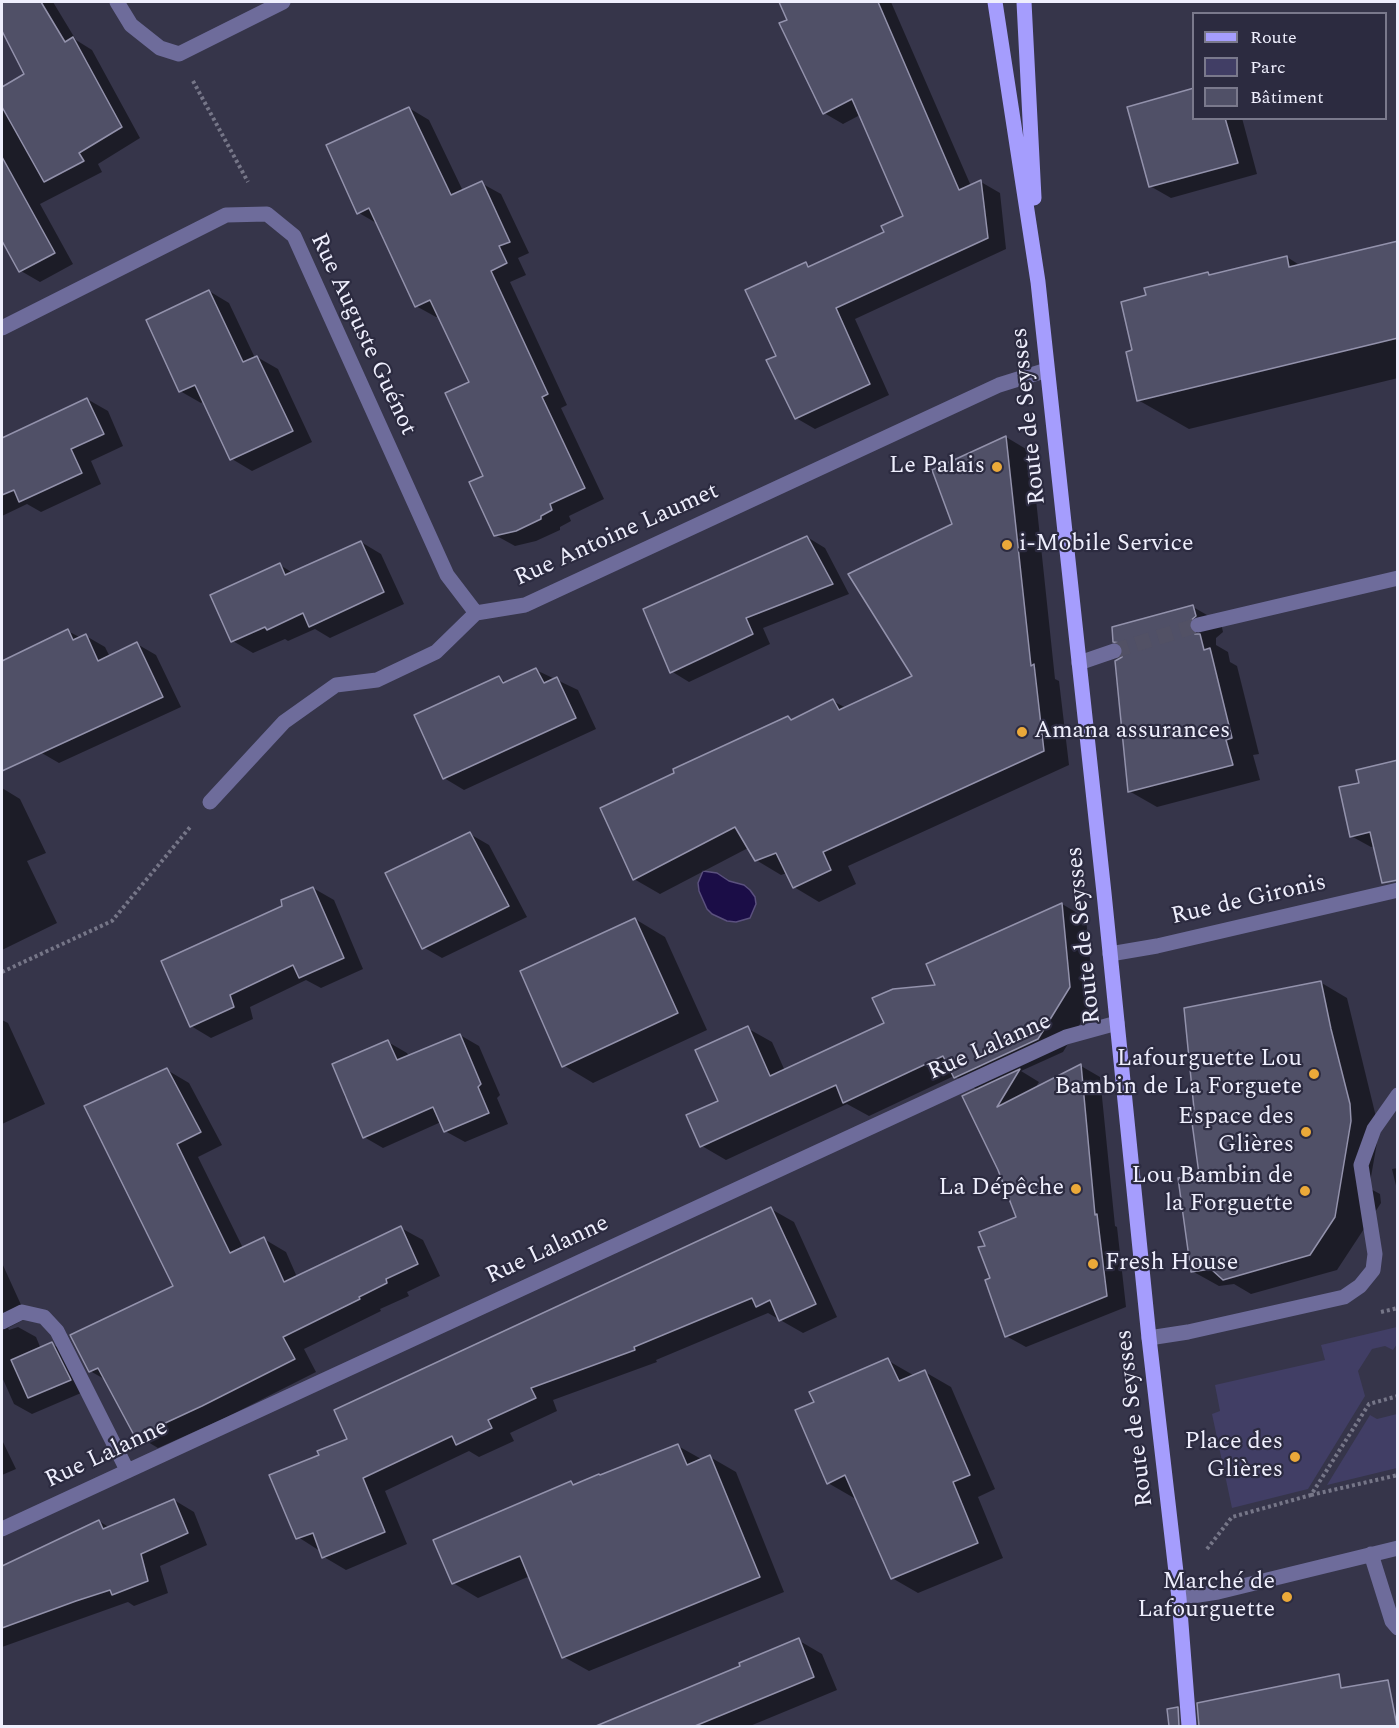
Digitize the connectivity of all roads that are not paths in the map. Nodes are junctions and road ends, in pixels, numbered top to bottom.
1 (117, 2) edge
2 (283, 2) edge
3 (995, 2) edge
4 (1024, 2) edge
5 (1038, 282) junction
6 (2, 328) edge
7 (1047, 370) junction
8 (1398, 578) edge
9 (476, 613) junction
10 (1198, 625) tunnel mouth
11 (1114, 651) tunnel mouth
12 (1079, 663) junction
13 (210, 802) road end
14 (1398, 890) edge
15 (1110, 954) junction
16 (1117, 1023) junction
17 (1398, 1095) edge
18 (2, 1322) edge
19 (1149, 1338) junction
20 (127, 1470) junction
21 (2, 1529) edge
22 (1398, 1548) edge
23 (1371, 1554) junction
24 (1179, 1598) junction
25 (1398, 1628) edge
26 (1189, 1726) edge

1 - 2 street
3 - 5 main road, Route de Seysses
4 - 5 main road, Route de Seysses
5 - 7 main road, Route de Seysses
6 - 9 street, Rue Auguste Guénot
7 - 9 street, Rue Antoine Laumet
7 - 12 main road, Route de Seysses
8 - 10 street
9 - 13 street
11 - 12 street
12 - 15 main road, Route de Seysses
14 - 15 street, Rue de Gironis
15 - 16 main road, Route de Seysses
16 - 19 main road, Route de Seysses
16 - 20 street, Rue Lalanne
17 - 19 street
18 - 20 street
19 - 24 main road, Route de Seysses
20 - 21 street, Rue Lalanne
22 - 23 street
23 - 24 street
23 - 25 street
24 - 26 main road, Route de Seysses

